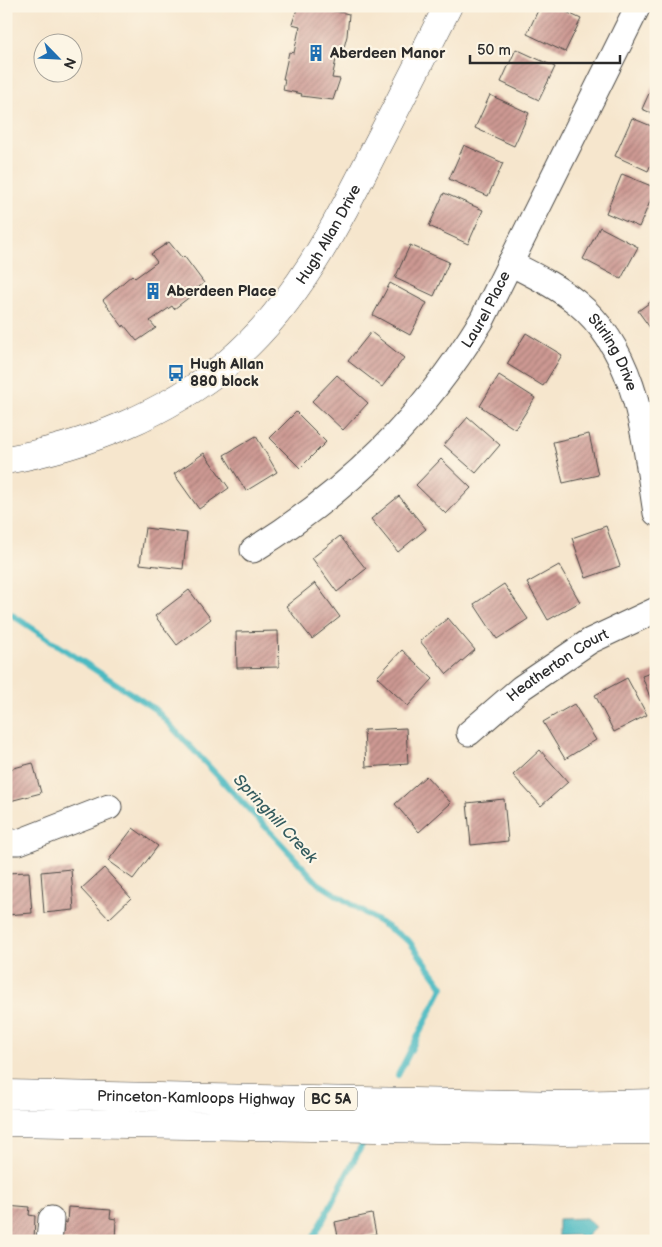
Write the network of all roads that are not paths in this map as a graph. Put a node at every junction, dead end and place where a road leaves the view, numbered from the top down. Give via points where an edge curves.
1 (448, 6) edge
2 (638, 6) edge
3 (510, 263) junction
4 (6, 460) edge
5 (656, 513) edge
6 (253, 550) dead end
7 (656, 610) edge
8 (469, 733) dead end
9 (109, 807) dead end
10 (6, 842) edge
11 (6, 1094) edge
12 (656, 1103) edge
13 (6, 1122) edge
14 (656, 1130) edge

1 - 4 main road, Hugh Allan Drive via 332,233 308,273 253,339 204,382 155,410 83,441
2 - 3 street, Laurel Place
3 - 5 street, Stirling Drive via 544,280 576,302 605,334 627,371 640,414
3 - 6 street, Laurel Place via 482,320 416,415 337,491
7 - 8 street, Heatherton Court via 590,641 521,688
9 - 10 street via 19,842
11 - 12 main road, Princeton-Kamloops Highway / BC 5A via 565,1106
13 - 14 main road, Princeton-Kamloops Highway / BC 5A via 562,1132

